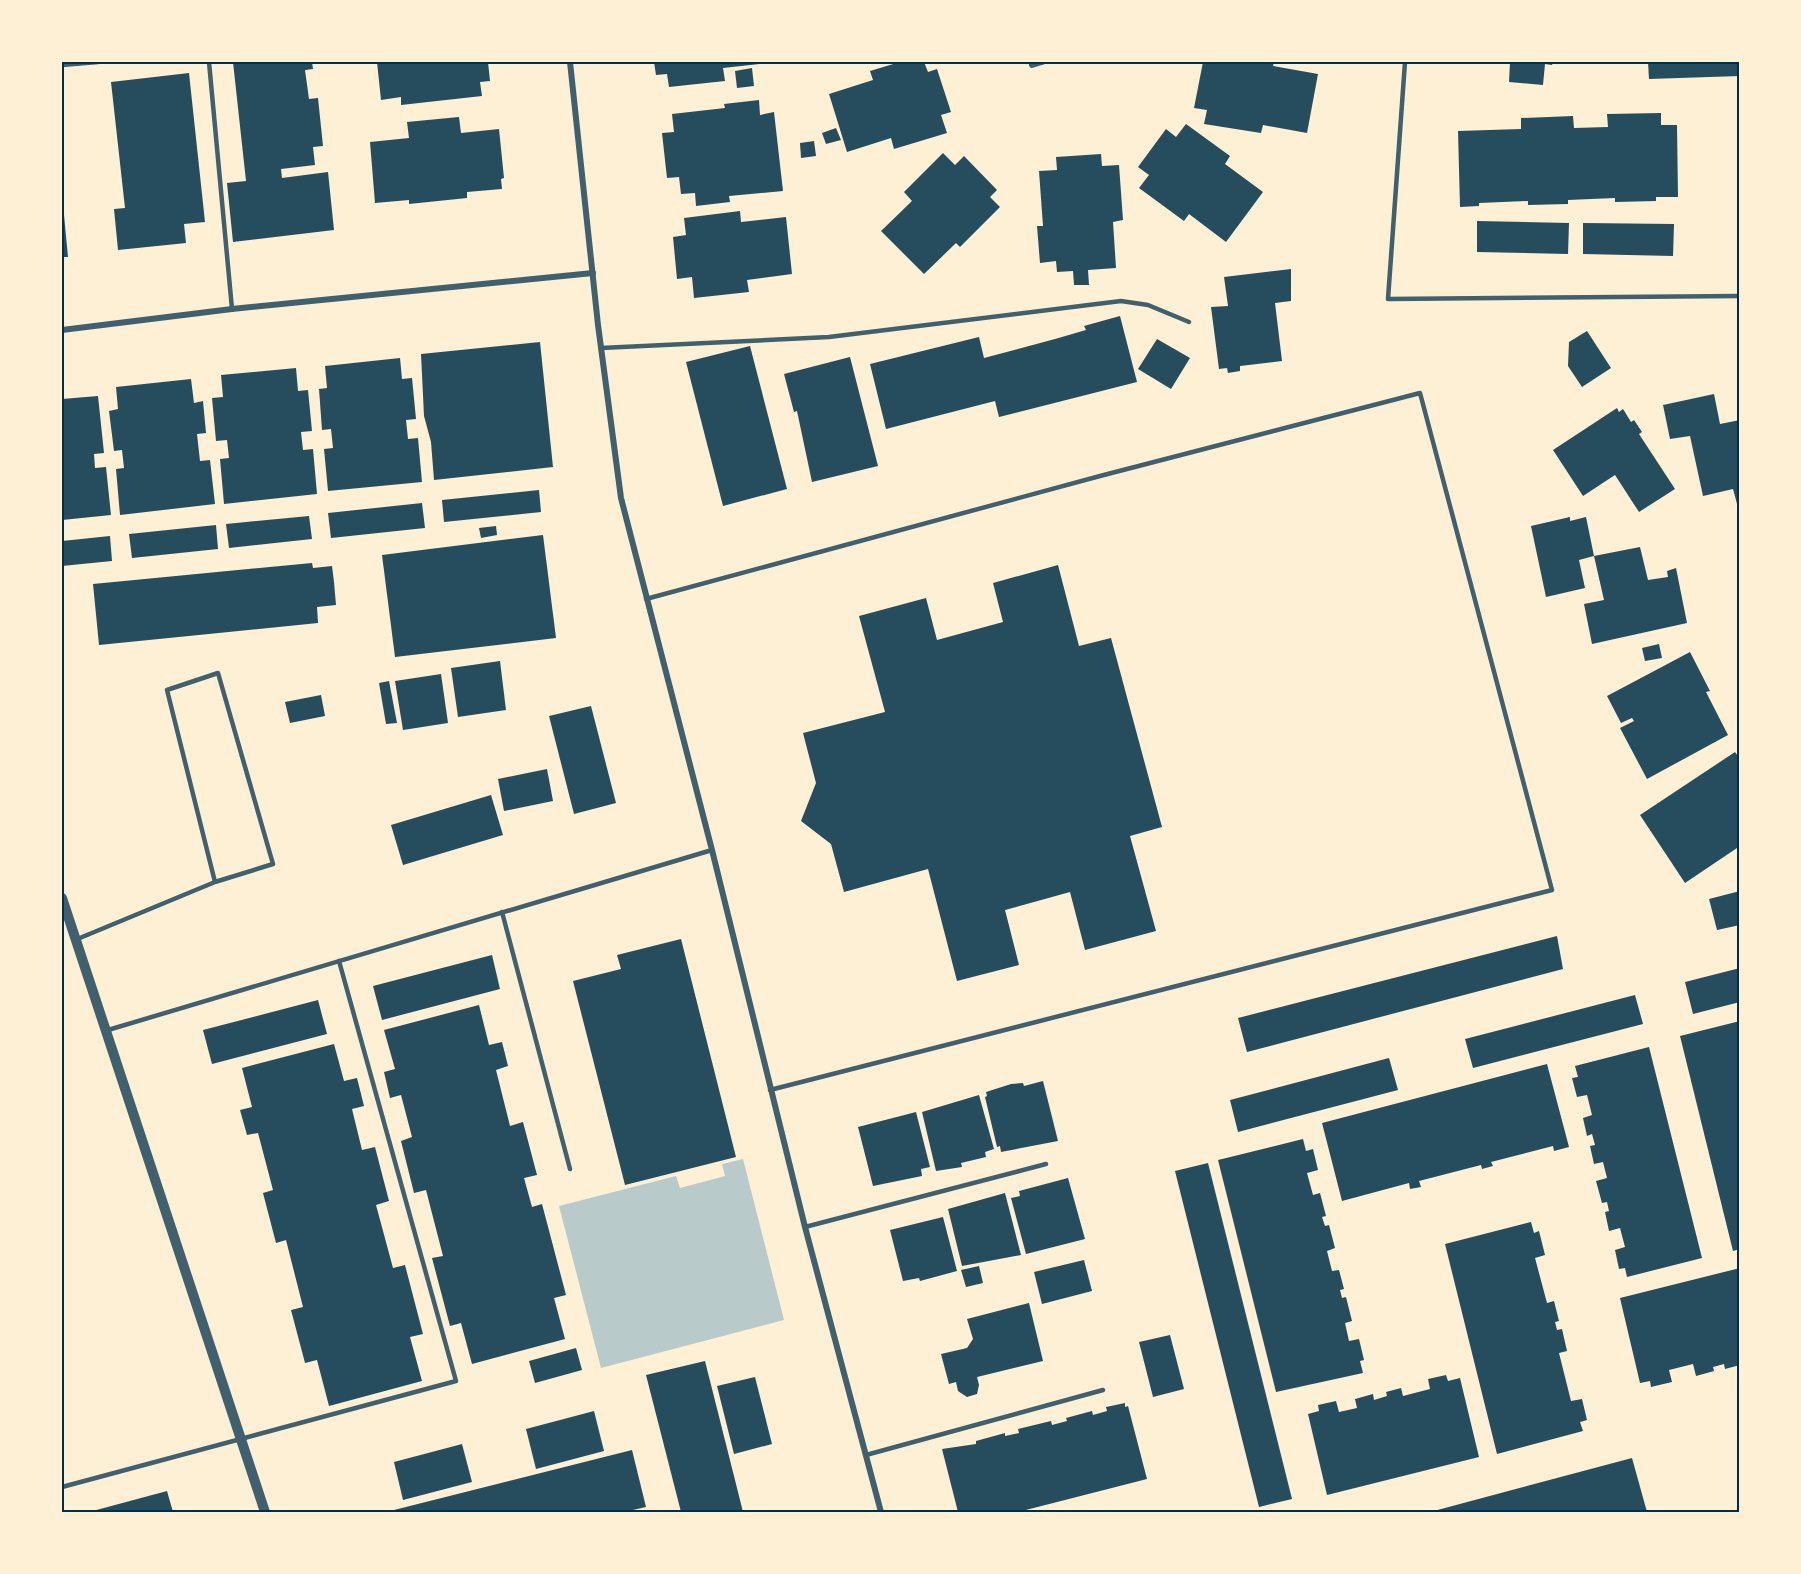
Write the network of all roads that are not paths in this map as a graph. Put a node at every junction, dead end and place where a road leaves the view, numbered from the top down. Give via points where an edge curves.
1 (98, 62) edge
2 (209, 62) edge
3 (570, 62) edge
4 (1042, 62) edge
5 (1405, 62) edge
6 (62, 65) edge
7 (1032, 65) dead end
8 (593, 273) junction
9 (1740, 296) edge
10 (232, 309) junction
11 (1189, 322) dead end
12 (62, 330) edge
13 (601, 348) junction
14 (646, 599) junction
15 (712, 850) junction
16 (215, 882) junction
17 (62, 898) edge
18 (502, 912) junction
19 (75, 940) junction
20 (339, 961) junction
21 (105, 1031) junction
22 (770, 1090) junction
23 (1046, 1164) dead end
24 (570, 1169) dead end
25 (805, 1227) junction
26 (1103, 1390) dead end
27 (240, 1440) junction
28 (866, 1455) junction
29 (62, 1487) edge
30 (265, 1512) edge
31 (881, 1512) edge

1 - 6 lane
2 - 10 lane
3 - 8 street
4 - 7 street
5 - 9 lane via 1388,299
8 - 10 street
8 - 13 street
10 - 12 street
11 - 13 lane via 1148,305 1121,301 829,338
13 - 14 street via 621,498
14 - 15 street
14 - 22 lane via 1420,393 1552,890
15 - 18 lane
15 - 22 street
16 - 16 lane via 273,864 218,673 167,690
16 - 19 lane
17 - 19 street
18 - 20 lane
18 - 24 lane
19 - 21 street
20 - 21 lane
20 - 27 lane via 456,1381
21 - 27 street
22 - 25 street
23 - 25 lane
25 - 28 street
26 - 28 lane
27 - 29 lane
27 - 30 street
28 - 31 street

